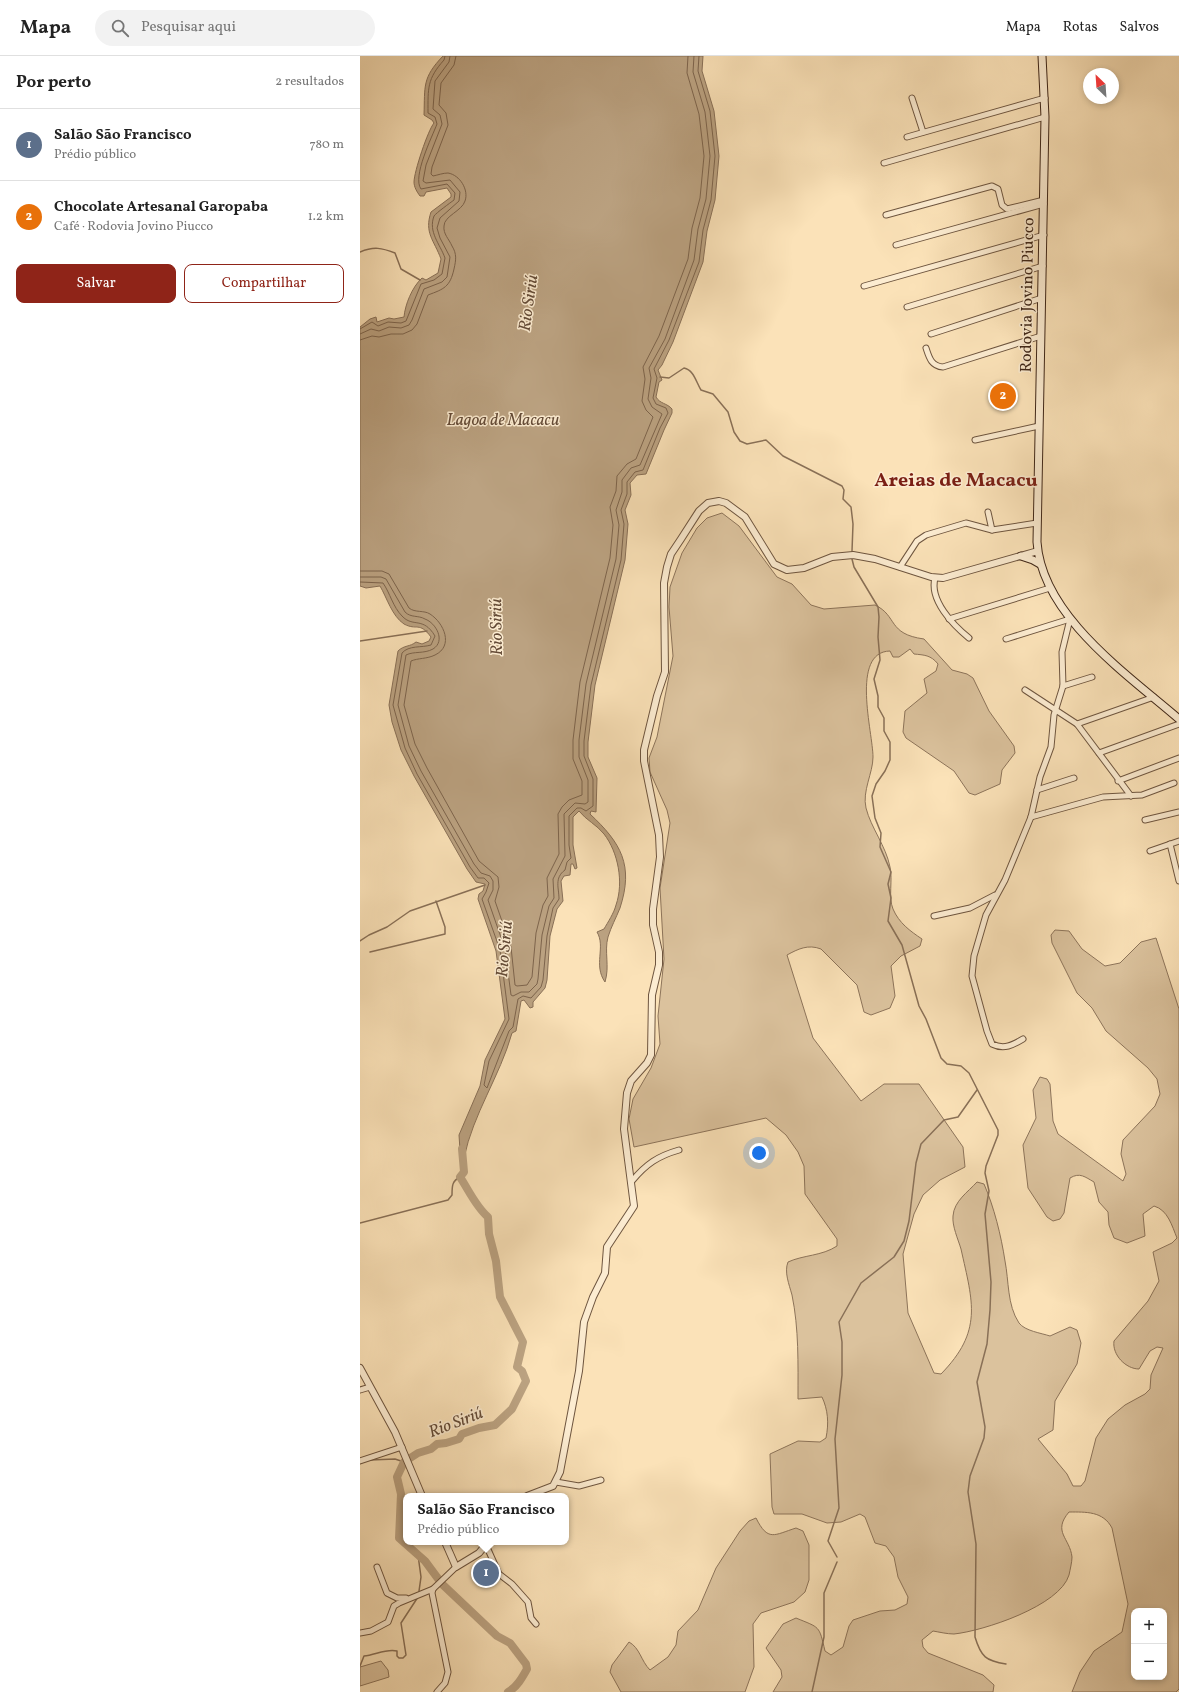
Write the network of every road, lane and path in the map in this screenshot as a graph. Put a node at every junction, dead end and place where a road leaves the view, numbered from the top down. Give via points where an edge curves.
1 (1042, 56) edge
2 (912, 98) dead end
3 (1045, 98) junction
4 (1045, 117) junction
5 (922, 132) junction
6 (907, 137) dead end
7 (884, 163) dead end
8 (1044, 202) junction
9 (886, 215) dead end
10 (1044, 235) junction
11 (896, 245) dead end
12 (1043, 266) junction
13 (864, 286) dead end
14 (1042, 298) junction
15 (907, 307) dead end
16 (931, 334) dead end
17 (1041, 336) junction
18 (926, 348) dead end
19 (1039, 426) junction
20 (975, 440) dead end
21 (988, 512) dead end
22 (1038, 523) junction
23 (992, 530) junction
24 (1038, 551) junction
25 (1021, 556) junction
26 (1040, 564) junction
27 (900, 567) junction
28 (935, 578) junction
29 (1050, 588) junction
30 (949, 619) junction
31 (1070, 619) junction
32 (969, 638) dead end
33 (1006, 639) dead end
34 (1092, 677) dead end
35 (1064, 686) junction
36 (1025, 690) dead end
37 (1154, 697) junction
38 (1056, 710) junction
39 (1179, 718) edge
40 (1077, 724) junction
41 (1179, 724) edge
42 (1099, 753) junction
43 (1179, 758) edge
44 (1074, 778) dead end
45 (1118, 781) junction
46 (1174, 783) dead end
47 (1037, 790) junction
48 (1131, 796) junction
49 (1179, 812) edge
50 (1031, 817) junction
51 (1146, 820) dead end
52 (1179, 841) edge
53 (1170, 844) junction
54 (1150, 851) dead end
55 (1179, 881) edge
56 (995, 895) junction
57 (934, 916) dead end
58 (1023, 1039) dead end
59 (679, 1150) dead end
60 (632, 1181) junction
61 (360, 1368) edge
62 (370, 1387) junction
63 (360, 1390) edge
64 (402, 1447) junction
65 (360, 1460) edge
66 (601, 1480) dead end
67 (556, 1482) junction
68 (421, 1493) edge
69 (535, 1493) edge
70 (445, 1545) edge
71 (485, 1545) edge
72 (488, 1545) edge
73 (377, 1567) dead end
74 (456, 1567) junction
75 (433, 1589) junction
76 (407, 1598) junction
77 (536, 1624) dead end
78 (360, 1633) edge
79 (437, 1692) edge

1 - 3 main road, Rodovia Jovino Piucco
2 - 5 street
3 - 4 main road, Rodovia Jovino Piucco
3 - 5 street
4 - 7 street
4 - 8 main road, Rodovia Jovino Piucco
5 - 6 street
8 - 9 street via 1007,209 1002,205 998,189 992,186
8 - 10 main road, Rodovia Jovino Piucco
8 - 11 street
10 - 12 main road, Rodovia Jovino Piucco
10 - 13 street
12 - 14 main road, Rodovia Jovino Piucco
12 - 15 street
14 - 16 street
14 - 17 main road, Rodovia Jovino Piucco
17 - 18 street via 943,367 932,362
17 - 19 main road, Rodovia Jovino Piucco
19 - 20 street
19 - 22 main road, Rodovia Jovino Piucco
21 - 23 street
22 - 23 street
22 - 24 main road, Rodovia Jovino Piucco
23 - 27 street via 966,523 926,535 917,541
24 - 25 street
24 - 26 main road, Rodovia Jovino Piucco
25 - 26 main road
25 - 28 street via 948,577
26 - 29 main road, Rodovia Jovino Piucco
27 - 28 street
27 - 60 street via 853,554 832,557 795,570 780,568 770,558 745,517 719,501 708,503 700,511 671,554 664,583 665,672 644,750 659,835 660,857 653,909 659,965 652,994 651,1055 631,1081 627,1093 624,1129
28 - 30 street via 935,596
29 - 30 street
29 - 31 main road, Rodovia Jovino Piucco
30 - 32 street
31 - 33 street
31 - 35 street via 1062,652
31 - 37 main road, Rodovia Jovino Piucco via 1101,651
34 - 35 street
35 - 38 street
36 - 38 street
37 - 39 main road, Rodovia Jovino Piucco
37 - 40 street
38 - 40 street
38 - 47 street via 1050,747
40 - 42 street
41 - 42 street
42 - 45 street
43 - 45 street
44 - 47 street
45 - 48 street
46 - 48 street via 1142,795
47 - 50 street
48 - 50 street via 1103,797
49 - 51 street
50 - 56 street via 1005,880
52 - 53 street
53 - 54 street
53 - 55 street
56 - 57 street via 970,908
56 - 58 street via 974,956 972,976 992,1044 1006,1047
59 - 60 street via 658,1157
60 - 67 street via 635,1202 633,1210 607,1248 605,1273 584,1322 579,1371 564,1459
61 - 62 street
62 - 63 street
62 - 64 street
64 - 65 street
64 - 68 street
66 - 67 street via 579,1486
67 - 69 street via 553,1486
70 - 74 street
71 - 74 street via 479,1553
72 - 77 street via 499,1574 517,1588 528,1602 531,1618
73 - 76 street via 387,1593 397,1598
74 - 75 street
75 - 76 street
75 - 79 street via 432,1600 448,1672 446,1683
76 - 78 street via 394,1606 388,1622 371,1631

